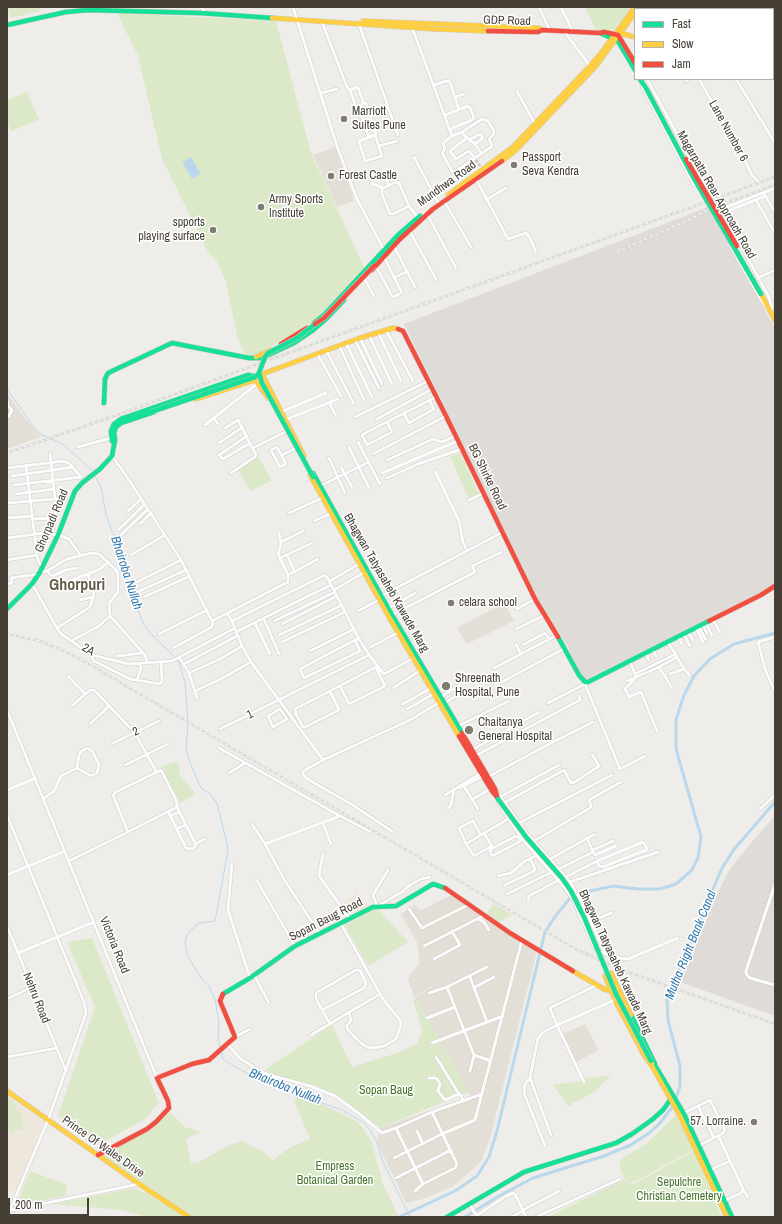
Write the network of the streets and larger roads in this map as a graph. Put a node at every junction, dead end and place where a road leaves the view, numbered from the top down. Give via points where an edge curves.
1 (293, 7) edge
2 (539, 7) edge
3 (561, 7) edge
4 (202, 9) edge
5 (634, 9) edge
6 (634, 14) edge
7 (298, 19) junction
8 (322, 22) junction
9 (7, 23) edge
10 (359, 24) junction
11 (412, 25) junction
12 (550, 31) junction
13 (564, 31) junction
14 (573, 32) junction
15 (616, 36) junction
16 (634, 36) edge
17 (634, 62) edge
18 (590, 66) junction
19 (634, 68) edge
20 (640, 80) edge
21 (641, 80) edge
22 (645, 80) edge
23 (646, 80) edge
24 (700, 80) edge
25 (737, 80) edge
26 (434, 85) junction
27 (574, 86) junction
28 (337, 89) dead end
29 (648, 89) junction
30 (350, 90) junction
31 (517, 91) dead end
32 (321, 94) junction
33 (464, 94) dead end
34 (455, 97) junction
35 (364, 104) junction
36 (358, 106) junction
37 (459, 110) junction
38 (445, 115) junction
39 (535, 124) junction
40 (450, 128) junction
41 (462, 132) junction
42 (398, 135) dead end
43 (375, 136) junction
44 (452, 136) junction
45 (369, 138) junction
46 (468, 139) junction
47 (397, 141) dead end
48 (775, 143) edge
49 (475, 144) junction
50 (379, 146) junction
51 (514, 149) junction
52 (482, 153) junction
53 (414, 157) dead end
54 (455, 159) junction
55 (475, 159) junction
56 (448, 164) junction
57 (384, 173) dead end
58 (475, 178) junction
59 (758, 181) dead end
60 (371, 183) dead end
61 (389, 185) junction
62 (383, 188) junction
63 (506, 188) dead end
64 (775, 188) edge
65 (763, 192) junction
66 (765, 196) junction
67 (486, 200) junction
68 (756, 200) junction
69 (441, 201) junction
70 (409, 206) junction
71 (721, 209) junction
72 (775, 212) edge
73 (427, 214) junction
74 (724, 214) junction
75 (418, 218) junction
76 (409, 230) junction
77 (775, 233) edge
78 (394, 245) junction
79 (471, 248) dead end
80 (536, 252) dead end
81 (383, 254) junction
82 (374, 266) junction
83 (456, 268) dead end
84 (775, 270) edge
85 (407, 271) junction
86 (364, 278) junction
87 (394, 278) junction
88 (758, 278) junction
89 (436, 279) dead end
90 (415, 287) dead end
91 (374, 296) dead end
92 (770, 308) junction
93 (775, 314) edge
94 (775, 320) edge
95 (386, 330) junction
96 (378, 332) junction
97 (369, 335) junction
98 (360, 338) junction
99 (355, 340) junction
100 (346, 343) junction
101 (339, 345) junction
102 (326, 350) junction
103 (317, 353) junction
104 (254, 358) junction
105 (259, 378) junction
106 (401, 381) dead end
107 (413, 381) dead end
108 (428, 381) junction
109 (382, 384) dead end
110 (392, 384) dead end
111 (379, 388) dead end
112 (432, 389) junction
113 (326, 393) dead end
114 (341, 396) dead end
115 (372, 397) dead end
116 (436, 397) junction
117 (7, 399) edge
118 (338, 399) dead end
119 (364, 400) dead end
120 (429, 400) junction
121 (329, 402) junction
122 (104, 403) dead end
123 (354, 404) dead end
124 (148, 412) junction
125 (281, 412) junction
126 (404, 413) junction
127 (336, 416) dead end
128 (446, 416) junction
129 (7, 417) edge
130 (355, 417) dead end
131 (214, 418) junction
132 (377, 419) dead end
133 (285, 420) junction
134 (387, 422) junction
135 (218, 424) dead end
136 (115, 426) junction
137 (205, 426) dead end
138 (225, 428) dead end
139 (243, 428) junction
140 (286, 431) junction
141 (247, 436) junction
142 (455, 436) junction
143 (111, 438) junction
144 (458, 441) junction
145 (358, 442) dead end
146 (114, 443) junction
147 (219, 443) dead end
148 (250, 443) junction
149 (78, 446) dead end
150 (349, 447) dead end
151 (253, 448) junction
152 (296, 448) junction
153 (462, 449) junction
154 (50, 454) dead end
155 (373, 454) dead end
156 (112, 456) junction
157 (282, 456) junction
158 (329, 458) dead end
159 (388, 460) dead end
160 (51, 462) junction
161 (369, 462) junction
162 (26, 465) junction
163 (73, 467) junction
164 (341, 467) dead end
165 (358, 467) junction
166 (7, 468) edge
167 (52, 470) junction
168 (435, 471) dead end
169 (231, 473) dead end
170 (382, 473) dead end
171 (27, 474) junction
172 (345, 474) junction
173 (12, 476) dead end
174 (338, 478) junction
175 (387, 478) dead end
176 (53, 481) junction
177 (28, 484) junction
178 (380, 484) dead end
179 (14, 485) dead end
180 (318, 486) junction
181 (352, 487) dead end
182 (369, 488) dead end
183 (54, 489) junction
184 (29, 492) junction
185 (345, 493) dead end
186 (484, 493) junction
187 (16, 494) dead end
188 (66, 498) dead end
189 (322, 498) junction
190 (55, 499) junction
191 (141, 499) junction
192 (469, 500) dead end
193 (31, 501) junction
194 (7, 503) edge
195 (145, 504) junction
196 (148, 509) junction
197 (128, 511) dead end
198 (150, 513) junction
199 (289, 513) dead end
200 (330, 514) junction
201 (7, 518) edge
202 (32, 518) junction
203 (54, 518) junction
204 (314, 521) dead end
205 (140, 524) dead end
206 (118, 530) dead end
207 (303, 531) dead end
208 (503, 532) junction
209 (52, 534) junction
210 (279, 534) dead end
211 (34, 535) junction
212 (58, 535) junction
213 (121, 535) dead end
214 (165, 535) junction
215 (7, 538) edge
216 (347, 540) junction
217 (281, 542) junction
218 (312, 543) dead end
219 (467, 551) junction
220 (502, 552) dead end
221 (37, 555) junction
222 (131, 555) dead end
223 (287, 555) junction
224 (81, 556) junction
225 (280, 558) junction
226 (318, 559) dead end
227 (7, 560) edge
228 (181, 560) junction
229 (109, 562) junction
230 (360, 564) junction
231 (77, 568) dead end
232 (45, 569) junction
233 (186, 570) junction
234 (366, 571) junction
235 (295, 572) junction
236 (40, 573) junction
237 (88, 574) junction
238 (288, 575) junction
239 (190, 576) junction
240 (70, 581) dead end
241 (330, 582) junction
242 (7, 584) edge
243 (32, 584) junction
244 (133, 584) dead end
245 (332, 585) junction
246 (775, 586) edge
247 (334, 591) junction
248 (135, 593) dead end
249 (415, 593) dead end
250 (337, 596) junction
251 (93, 597) junction
252 (144, 597) dead end
253 (380, 598) junction
254 (535, 599) junction
255 (79, 600) dead end
256 (342, 605) junction
257 (389, 608) junction
258 (517, 608) dead end
259 (7, 609) edge
260 (207, 610) junction
261 (358, 611) dead end
262 (345, 612) junction
263 (227, 613) junction
264 (392, 615) junction
265 (545, 615) junction
266 (110, 616) junction
267 (264, 619) junction
268 (713, 620) junction
269 (212, 621) junction
270 (232, 621) junction
271 (274, 622) dead end
272 (255, 623) junction
273 (282, 624) dead end
274 (701, 626) junction
275 (57, 628) junction
276 (235, 628) junction
277 (516, 629) dead end
278 (354, 630) junction
279 (400, 631) junction
280 (720, 632) dead end
281 (686, 633) junction
282 (159, 634) dead end
283 (237, 634) junction
284 (707, 634) dead end
285 (279, 635) dead end
286 (558, 635) junction
287 (712, 636) dead end
288 (678, 637) junction
289 (775, 637) edge
290 (549, 639) junction
291 (73, 640) junction
292 (357, 640) junction
293 (693, 640) dead end
294 (704, 641) dead end
295 (282, 642) dead end
296 (668, 642) junction
297 (516, 644) dead end
298 (523, 644) dead end
299 (682, 644) dead end
300 (242, 646) junction
301 (690, 646) dead end
302 (371, 647) dead end
303 (173, 648) dead end
304 (565, 648) junction
305 (653, 650) junction
306 (310, 651) dead end
307 (142, 653) junction
308 (646, 653) junction
309 (92, 654) junction
310 (270, 654) dead end
311 (279, 654) dead end
312 (521, 654) junction
313 (369, 655) junction
314 (117, 656) dead end
315 (656, 656) dead end
316 (676, 656) junction
317 (179, 657) junction
318 (415, 657) junction
319 (650, 660) dead end
320 (630, 661) junction
321 (147, 662) junction
322 (161, 662) junction
323 (251, 662) junction
324 (140, 663) junction
325 (184, 664) junction
326 (377, 666) junction
327 (658, 666) junction
328 (494, 668) dead end
329 (684, 669) junction
330 (421, 670) junction
331 (189, 673) junction
332 (384, 674) junction
333 (670, 674) dead end
334 (68, 676) dead end
335 (380, 676) junction
336 (635, 676) junction
337 (690, 676) dead end
338 (137, 680) junction
339 (627, 681) dead end
340 (500, 682) dead end
341 (585, 683) junction
342 (460, 685) dead end
343 (340, 686) junction
344 (393, 688) dead end
345 (431, 688) junction
346 (672, 688) dead end
347 (330, 690) junction
348 (466, 690) dead end
349 (195, 691) junction
350 (775, 692) edge
351 (435, 693) junction
352 (85, 694) junction
353 (579, 696) dead end
354 (197, 698) dead end
355 (280, 700) junction
356 (442, 701) junction
357 (509, 701) dead end
358 (548, 703) dead end
359 (403, 704) dead end
360 (72, 706) dead end
361 (110, 706) junction
362 (407, 709) dead end
363 (7, 710) edge
364 (539, 712) dead end
365 (288, 713) junction
366 (285, 716) junction
367 (159, 721) dead end
368 (594, 722) dead end
369 (90, 724) dead end
370 (458, 726) junction
371 (220, 729) dead end
372 (657, 731) dead end
373 (135, 732) junction
374 (464, 740) junction
375 (113, 743) dead end
376 (168, 744) dead end
377 (219, 748) dead end
378 (472, 750) junction
379 (147, 754) junction
380 (592, 754) dead end
381 (645, 756) dead end
382 (474, 757) junction
383 (323, 760) junction
384 (245, 763) junction
385 (125, 765) dead end
386 (559, 765) dead end
387 (77, 768) junction
388 (156, 771) junction
389 (229, 773) dead end
390 (484, 774) junction
391 (612, 775) dead end
392 (36, 778) junction
393 (621, 782) dead end
394 (464, 786) junction
395 (460, 788) dead end
396 (454, 789) junction
397 (7, 790) edge
398 (492, 790) junction
399 (445, 795) dead end
400 (775, 795) edge
401 (44, 798) junction
402 (499, 798) junction
403 (473, 799) junction
404 (504, 803) junction
405 (177, 807) junction
406 (448, 809) dead end
407 (478, 809) dead end
408 (760, 809) dead end
409 (168, 811) junction
410 (179, 812) junction
411 (7, 815) edge
412 (170, 816) junction
413 (340, 816) junction
414 (508, 819) junction
415 (323, 823) junction
416 (519, 823) junction
417 (252, 824) dead end
418 (185, 825) junction
419 (176, 829) junction
420 (128, 832) junction
421 (371, 832) dead end
422 (393, 832) dead end
423 (483, 834) junction
424 (595, 834) dead end
425 (520, 837) junction
426 (587, 838) junction
427 (205, 839) dead end
428 (534, 841) junction
429 (613, 841) dead end
430 (195, 844) junction
431 (265, 844) junction
432 (331, 844) dead end
433 (466, 844) junction
434 (616, 846) dead end
435 (65, 851) junction
436 (593, 851) junction
437 (658, 852) dead end
438 (323, 854) dead end
439 (537, 855) junction
440 (530, 859) junction
441 (550, 859) junction
442 (69, 861) junction
443 (597, 861) junction
444 (232, 864) dead end
445 (28, 866) junction
446 (559, 869) junction
447 (388, 870) dead end
448 (552, 872) junction
449 (7, 875) edge
450 (498, 876) dead end
451 (430, 877) dead end
452 (566, 877) junction
453 (256, 879) dead end
454 (559, 880) junction
455 (570, 882) junction
456 (775, 884) edge
457 (505, 885) dead end
458 (507, 894) dead end
459 (529, 901) dead end
460 (468, 905) junction
461 (377, 906) junction
462 (409, 910) dead end
463 (611, 913) dead end
464 (485, 915) junction
465 (350, 919) junction
466 (478, 919) junction
467 (94, 922) junction
468 (591, 922) junction
469 (341, 924) junction
470 (7, 926) edge
471 (489, 930) dead end
472 (452, 931) junction
473 (320, 934) junction
474 (57, 938) junction
475 (678, 938) dead end
476 (522, 940) junction
477 (295, 946) junction
478 (424, 946) dead end
479 (18, 953) junction
480 (606, 954) junction
481 (434, 960) dead end
482 (487, 968) dead end
483 (368, 973) junction
484 (254, 975) junction
485 (363, 976) junction
486 (470, 977) junction
487 (494, 977) dead end
488 (250, 978) junction
489 (598, 984) junction
490 (775, 985) edge
491 (475, 987) junction
492 (32, 988) junction
493 (447, 988) junction
494 (618, 990) junction
495 (611, 991) junction
496 (429, 993) dead end
497 (380, 994) junction
498 (7, 999) edge
499 (615, 1000) junction
500 (269, 1003) dead end
501 (455, 1007) junction
502 (322, 1010) junction
503 (349, 1012) junction
504 (502, 1016) junction
505 (427, 1018) dead end
506 (487, 1022) junction
507 (330, 1024) junction
508 (557, 1025) junction
509 (250, 1029) dead end
510 (464, 1031) junction
511 (311, 1035) dead end
512 (235, 1037) junction
513 (432, 1043) dead end
514 (225, 1045) junction
515 (57, 1048) junction
516 (474, 1055) junction
517 (7, 1057) edge
518 (436, 1057) dead end
519 (469, 1058) dead end
520 (491, 1061) junction
521 (472, 1063) junction
522 (653, 1064) junction
523 (66, 1071) junction
524 (470, 1071) dead end
525 (157, 1078) junction
526 (429, 1078) dead end
527 (530, 1078) junction
528 (584, 1082) dead end
529 (7, 1091) edge
530 (459, 1094) junction
531 (482, 1094) junction
532 (672, 1099) junction
533 (463, 1101) junction
534 (698, 1106) junction
535 (678, 1107) junction
536 (432, 1112) junction
537 (684, 1113) junction
538 (48, 1120) junction
539 (396, 1128) junction
540 (417, 1131) dead end
541 (442, 1134) junction
542 (551, 1135) dead end
543 (719, 1137) dead end
544 (714, 1138) junction
545 (423, 1144) junction
546 (545, 1146) dead end
547 (697, 1146) junction
548 (451, 1150) junction
549 (407, 1152) junction
550 (98, 1155) junction
551 (394, 1158) dead end
552 (730, 1161) junction
553 (415, 1168) junction
554 (710, 1170) junction
555 (396, 1178) dead end
556 (620, 1179) dead end
557 (139, 1184) junction
558 (423, 1184) junction
559 (744, 1189) junction
560 (415, 1191) dead end
561 (560, 1191) dead end
562 (748, 1197) dead end
563 (722, 1200) junction
564 (470, 1204) junction
565 (523, 1210) junction
566 (9, 1211) edge
567 (476, 1216) edge
568 (188, 1217) edge
569 (447, 1217) edge
570 (511, 1217) edge
571 (526, 1217) edge
572 (536, 1217) edge
573 (727, 1217) edge
574 (732, 1217) edge

1 - 7 street
2 - 12 street
3 - 14 street
4 - 7 street, GDP Road
4 - 9 street, GDP Road via 91,8 65,10
5 - 15 street, Mundhwa Road
6 - 15 street, Mundhwa Road
7 - 8 street
7 - 9 street via 88,10
7 - 11 street, GDP Road
7 - 32 street
8 - 10 street
8 - 30 street
10 - 11 street
10 - 42 street
11 - 12 street, GDP Road via 539,28
11 - 26 street
12 - 13 street, GDP Road
13 - 14 street, GDP Road
13 - 18 street
14 - 15 street, GDP Road
15 - 16 street
15 - 17 street
15 - 18 street, Mundhwa Road
15 - 19 street
15 - 27 street, Mundhwa Road via 595,67
18 - 27 street, Mundhwa Road
20 - 23 street via 696,186 702,180
21 - 29 street, Magarpatta Rear Approach Road
22 - 29 street, Magarpatta Rear Approach Road
24 - 59 street, Lane Number 6 via 752,175
25 - 48 street
26 - 34 street via 448,81
26 - 38 street
27 - 39 street, Mundhwa Road
27 - 51 street, Mundhwa Road
28 - 32 street
29 - 92 street, Magarpatta Rear Approach Road, bridge via 694,179
30 - 35 street via 358,87
30 - 36 street via 356,107
31 - 39 street
32 - 81 street via 356,197
33 - 34 street
34 - 37 street
35 - 36 street
35 - 43 street via 366,103
36 - 45 street
37 - 38 street
37 - 40 street via 469,107 473,119
38 - 40 street
39 - 51 street, Mundhwa Road
40 - 44 street
41 - 44 street
41 - 46 street
41 - 52 street via 480,120 488,121 494,131 489,139 492,145
43 - 45 street
43 - 50 street
44 - 56 street via 444,143 445,149 442,153
45 - 50 street via 359,141 365,162 382,156
46 - 49 street
46 - 49 street via 480,134 483,138
46 - 54 street via 450,150
47 - 50 street
49 - 52 street
51 - 58 street, Mundhwa Road
51 - 58 street, Mundhwa Road via 481,168
52 - 55 street
53 - 69 street
54 - 55 street via 469,151
54 - 56 street
55 - 56 street via 453,173
57 - 61 street
58 - 67 street
58 - 69 street, Mundhwa Road
60 - 62 street
61 - 62 street
61 - 70 street via 399,182
62 - 70 street via 382,194 390,214
63 - 67 street
64 - 65 street
65 - 66 street
65 - 71 street
66 - 68 street
66 - 72 street
67 - 80 street via 508,239 526,233
68 - 74 street
68 - 77 street
69 - 73 street, Mundhwa Road
69 - 75 street, Mundhwa Road
69 - 79 street
70 - 75 street
71 - 74 street
71 - 92 street via 712,215 763,303
73 - 76 street, Mundhwa Road
73 - 83 street
74 - 88 street
75 - 81 street, Mundhwa Road via 398,235
76 - 78 street, Mundhwa Road
76 - 89 street
78 - 81 street, Mundhwa Road
78 - 85 street
81 - 82 street
81 - 87 street
81 - 104 street, Mundhwa Road via 308,328
82 - 86 street
82 - 87 street via 394,297 401,294
82 - 105 street, bridge via 324,318 297,338 268,353
82 - 124 street, bridge via 315,323 301,334 264,354 256,374
84 - 88 street
85 - 87 street
85 - 90 street
86 - 91 street
86 - 104 street via 312,331 282,349 262,358
88 - 92 street via 769,298
92 - 93 street, Magarpatta Rear Approach Road
92 - 94 street, Magarpatta Rear Approach Road
95 - 96 street, BG Shirke Road
95 - 107 street
95 - 108 street, BG Shirke Road via 398,327 403,331
96 - 97 street, BG Shirke Road
96 - 106 street
97 - 98 street, BG Shirke Road
97 - 110 street
98 - 99 street, BG Shirke Road
98 - 109 street
99 - 100 street, BG Shirke Road
99 - 111 street
100 - 101 street, BG Shirke Road
100 - 115 street
101 - 102 street, BG Shirke Road
101 - 119 street
102 - 103 street, BG Shirke Road
102 - 123 street
103 - 105 street, BG Shirke Road
103 - 114 street
104 - 122 street via 172,343 108,373 105,379
105 - 124 street, BG Shirke Road
105 - 124 street, bridge
105 - 125 street, Bhagwan Tatyasaheb Kawade Marg
105 - 131 street
105 - 140 street, Bhagwan Tatyasaheb Kawade Marg
105 - 180 street, bridge
108 - 112 street, BG Shirke Road
108 - 130 street
112 - 116 street, BG Shirke Road
112 - 132 street
113 - 125 street
116 - 120 street
116 - 128 street, BG Shirke Road
117 - 129 street via 12,410
118 - 121 street
120 - 126 street
120 - 126 street via 434,409 409,423
121 - 127 street
121 - 133 street
124 - 136 street
125 - 133 street, Bhagwan Tatyasaheb Kawade Marg
126 - 134 street
128 - 142 street, BG Shirke Road
128 - 155 street
131 - 135 street
131 - 137 street
133 - 180 street, Bhagwan Tatyasaheb Kawade Marg
134 - 134 street via 362,435 367,445 392,432
136 - 143 street via 111,431
136 - 146 street
138 - 139 street via 238,420
139 - 141 street
139 - 147 street
140 - 151 street
140 - 152 street, Bhagwan Tatyasaheb Kawade Marg
141 - 148 street
141 - 148 street via 220,455 223,460
142 - 144 street, BG Shirke Road
142 - 159 street via 442,442 433,439
143 - 146 street
143 - 149 street
144 - 153 street, BG Shirke Road
144 - 170 street
145 - 161 street
146 - 156 street
148 - 151 street
150 - 165 street
151 - 169 street via 255,457
152 - 157 street
152 - 180 street, Bhagwan Tatyasaheb Kawade Marg
153 - 175 street
153 - 186 street, BG Shirke Road
154 - 160 street
156 - 191 street
156 - 212 street, Ghorpadi Road via 75,491
157 - 157 street via 286,464 280,467 271,450 277,447
158 - 174 street
160 - 162 street
160 - 163 street via 64,461
160 - 167 street
161 - 165 street
161 - 178 street
162 - 166 street
162 - 171 street
163 - 167 street
163 - 176 street via 81,477
164 - 172 street
165 - 172 street
165 - 182 street
167 - 171 street
167 - 176 street
168 - 219 street via 459,521
171 - 173 street
171 - 177 street
172 - 174 street
172 - 181 street
174 - 180 street
174 - 185 street
176 - 177 street
176 - 183 street
177 - 179 street
177 - 184 street
180 - 189 street, Bhagwan Tatyasaheb Kawade Marg
180 - 216 street, Bhagwan Tatyasaheb Kawade Marg
183 - 184 street
183 - 190 street
184 - 187 street
184 - 193 street
186 - 192 street
186 - 208 street, BG Shirke Road
188 - 190 street
189 - 199 street
189 - 200 street, Bhagwan Tatyasaheb Kawade Marg
190 - 193 street
190 - 203 street
191 - 195 street
191 - 197 street
193 - 194 street
193 - 202 street
195 - 196 street
195 - 206 street
196 - 198 street
196 - 213 street
198 - 205 street
198 - 214 street
200 - 204 street
200 - 216 street, Bhagwan Tatyasaheb Kawade Marg
201 - 202 street
202 - 203 street
202 - 211 street
203 - 209 street
207 - 217 street
208 - 219 street
208 - 254 street, BG Shirke Road
209 - 211 street
209 - 212 street
210 - 217 street
211 - 215 street
211 - 221 street
212 - 224 street via 68,539
212 - 232 street, Ghorpadi Road
214 - 222 street
214 - 228 street
216 - 230 street, Bhagwan Tatyasaheb Kawade Marg
216 - 234 street, Bhagwan Tatyasaheb Kawade Marg
217 - 225 street via 278,554
218 - 223 street
219 - 253 street
220 - 264 street via 472,566 475,572
221 - 227 street
221 - 232 street via 39,563
223 - 225 street
223 - 235 street
224 - 229 street via 96,553
224 - 232 street
225 - 238 street
226 - 235 street
228 - 233 street
228 - 244 street
229 - 237 street
229 - 266 street via 116,569 119,578 118,593 109,603
230 - 234 street, Bhagwan Tatyasaheb Kawade Marg
230 - 241 street
231 - 232 street via 52,576
232 - 236 street, Ghorpadi Road
233 - 239 street
233 - 248 street
234 - 247 street
234 - 253 street, Bhagwan Tatyasaheb Kawade Marg
235 - 238 street
236 - 242 street via 11,578 12,583
236 - 243 street, Ghorpadi Road
237 - 240 street
237 - 251 street
238 - 263 street via 289,580 286,583
239 - 252 street
239 - 260 street
241 - 245 street
241 - 270 street via 326,575 323,576
243 - 259 street, Ghorpadi Road
243 - 275 street, 2A
245 - 247 street
245 - 267 street
246 - 268 street
247 - 250 street
247 - 271 street
249 - 257 street
250 - 256 street
250 - 273 street
251 - 255 street
251 - 275 street via 92,604 86,610
253 - 257 street, Bhagwan Tatyasaheb Kawade Marg
253 - 261 street
253 - 279 street, Bhagwan Tatyasaheb Kawade Marg
254 - 258 street
254 - 265 street, BG Shirke Road
256 - 262 street
256 - 285 street
257 - 264 street, Bhagwan Tatyasaheb Kawade Marg
260 - 269 street
260 - 282 street
262 - 278 street
262 - 295 street
263 - 269 street
263 - 270 street
264 - 279 street, Bhagwan Tatyasaheb Kawade Marg
265 - 277 street
265 - 286 street, BG Shirke Road
266 - 291 street via 99,626
266 - 307 street
267 - 272 street
267 - 311 street
268 - 274 street
268 - 280 street
269 - 303 street via 212,627
270 - 276 street
272 - 283 street
272 - 310 street
274 - 281 street
274 - 284 street
274 - 287 street
274 - 294 street
275 - 291 street, 2A
276 - 283 street
276 - 317 street, 2A
278 - 292 street
278 - 306 street
279 - 302 street
279 - 318 street, Bhagwan Tatyasaheb Kawade Marg
281 - 288 street
281 - 293 street
281 - 301 street
283 - 300 street
283 - 325 street
286 - 290 street
286 - 304 street, BG Shirke Road
288 - 296 street
288 - 299 street
289 - 350 street via 758,642 765,669
290 - 298 street via 545,633
290 - 312 street
291 - 309 street, 2A
292 - 292 street via 360,651 304,678 300,669
292 - 313 street
296 - 305 street
296 - 316 street
297 - 312 street
300 - 323 street
300 - 331 street
304 - 340 street
304 - 341 street, BG Shirke Road
305 - 308 street
305 - 315 street
307 - 314 street
307 - 321 street
308 - 319 street
308 - 320 street
309 - 324 street, 2A via 129,664
309 - 338 street via 94,661
312 - 328 street
313 - 326 street
313 - 355 street, 1
316 - 327 street
316 - 329 street
317 - 322 street, 2A
317 - 325 street
318 - 330 street, Bhagwan Tatyasaheb Kawade Marg
318 - 332 street
318 - 356 street, Bhagwan Tatyasaheb Kawade Marg
320 - 336 street
320 - 341 street
321 - 322 street, 2A
321 - 324 street, 2A
322 - 338 street via 161,683
323 - 349 street
323 - 355 street
324 - 338 street
325 - 331 street
326 - 332 street
326 - 365 street
327 - 336 street
327 - 346 street
329 - 333 street
329 - 337 street
330 - 344 street
330 - 345 street, Bhagwan Tatyasaheb Kawade Marg
331 - 349 street
332 - 335 street
334 - 352 street
335 - 343 street via 376,667
335 - 343 street via 385,686 349,704
336 - 339 street
336 - 372 street via 625,689 629,697 641,692
341 - 358 street
341 - 381 street via 620,769
342 - 356 street
343 - 347 street
345 - 351 street, Bhagwan Tatyasaheb Kawade Marg
345 - 359 street
347 - 347 street via 339,710 303,727 295,709
348 - 356 street
349 - 354 street
351 - 356 street, Bhagwan Tatyasaheb Kawade Marg
351 - 362 street
352 - 360 street
352 - 361 street via 94,690
353 - 382 street via 580,700
355 - 365 street
355 - 371 street, 1
356 - 370 street, Bhagwan Tatyasaheb Kawade Marg
356 - 374 street, Bhagwan Tatyasaheb Kawade Marg
356 - 383 street via 401,724
357 - 370 street
361 - 369 street
361 - 373 street
363 - 392 street, Victoria Road
364 - 378 street
365 - 366 street
365 - 383 street
366 - 366 street via 287,719 273,727 268,716 280,709
367 - 373 street, 2
368 - 390 street
370 - 374 street, Bhagwan Tatyasaheb Kawade Marg
373 - 375 street, 2
373 - 379 street
374 - 378 street, Bhagwan Tatyasaheb Kawade Marg
374 - 382 street, Bhagwan Tatyasaheb Kawade Marg
376 - 379 street
377 - 384 street
378 - 382 street, Bhagwan Tatyasaheb Kawade Marg
379 - 385 street
379 - 388 street
380 - 404 street via 599,766 575,782 571,783 564,770
382 - 390 street, Bhagwan Tatyasaheb Kawade Marg
383 - 422 street via 305,770 305,777
384 - 389 street
384 - 413 street
386 - 402 street
387 - 387 street via 91,776 99,771 99,764 91,749 87,748 79,755
387 - 401 street via 61,776 54,791
388 - 405 street via 162,771
388 - 420 street via 113,795
390 - 394 street
390 - 396 street
390 - 398 street, Bhagwan Tatyasaheb Kawade Marg
391 - 416 street
392 - 397 street
392 - 401 street, Victoria Road
393 - 428 street via 589,800 590,808
394 - 395 street
394 - 403 street
396 - 399 street
396 - 406 street
398 - 402 street, Bhagwan Tatyasaheb Kawade Marg
398 - 403 street
398 - 414 street
400 - 408 street
401 - 435 street, Victoria Road
402 - 404 street
402 - 522 street, Bhagwan Tatyasaheb Kawade Marg, bridge via 526,837 571,891 616,994
403 - 407 street
404 - 416 street
405 - 409 street
405 - 410 street
409 - 412 street
409 - 420 street
410 - 412 street
410 - 418 street
411 - 445 street
412 - 419 street
413 - 415 street
413 - 421 street
414 - 423 street
414 - 425 street
415 - 431 street
415 - 432 street
416 - 428 street
417 - 431 street
418 - 419 street
418 - 430 street
419 - 430 street via 187,849 194,848
420 - 442 street
423 - 433 street
423 - 433 street via 492,845 490,847 474,856
423 - 433 street via 473,821 459,827
424 - 426 street
425 - 425 street via 519,842 492,856 491,849 516,836
425 - 439 street
426 - 436 street
426 - 441 street
427 - 430 street
428 - 441 street
429 - 436 street
431 - 473 street via 284,881
434 - 436 street via 595,855
435 - 442 street, Victoria Road
435 - 445 street
436 - 446 street
437 - 455 street
438 - 465 street via 319,876
439 - 440 street
439 - 448 street
440 - 450 street via 511,873
440 - 457 street via 534,871
441 - 446 street
442 - 467 street, Victoria Road
443 - 443 street via 599,866 603,867 647,848 643,842
443 - 452 street
444 - 488 street via 228,910
445 - 449 street
445 - 474 street
446 - 452 street
447 - 461 street via 374,895
448 - 454 street
448 - 458 street
451 - 461 street via 410,885
452 - 455 street
453 - 477 street
454 - 459 street via 529,896
454 - 480 street, bridge via 573,900 593,946
455 - 468 street
456 - 490 street via 746,974 750,978
460 - 461 street, Sopan Baug Road via 442,886 433,884 396,906
460 - 462 street via 422,928
460 - 464 street, Sopan Baug Road
461 - 465 street, Sopan Baug Road
463 - 468 street
464 - 466 street
464 - 476 street, Sopan Baug Road
465 - 469 street, Sopan Baug Road
466 - 471 street via 483,921
466 - 472 street
467 - 474 street
467 - 525 street, Victoria Road
468 - 480 street
469 - 473 street, Sopan Baug Road
469 - 483 street
470 - 479 street, Nehru Road
472 - 478 street
472 - 481 street via 460,945
473 - 477 street, Sopan Baug Road
474 - 479 street
474 - 523 street via 86,1008
475 - 480 street via 628,960
476 - 489 street, Sopan Baug Road
476 - 504 street
477 - 484 street, Sopan Baug Road
479 - 492 street, Nehru Road
482 - 486 street
483 - 485 street
483 - 497 street
484 - 488 street, Sopan Baug Road
484 - 500 street
485 - 502 street via 366,983 364,988
485 - 502 street via 358,969 318,991 315,995
486 - 491 street
486 - 493 street
487 - 491 street
488 - 512 street, Sopan Baug Road via 223,994 220,999
489 - 495 street, Sopan Baug Road
489 - 508 street via 552,1007 550,1010
491 - 506 street
492 - 498 street
492 - 515 street, Nehru Road
493 - 496 street
493 - 501 street
494 - 495 street
494 - 495 street via 610,973 605,976
494 - 522 street via 650,1052
495 - 499 street
497 - 503 street
497 - 503 street via 397,1014 401,1026 396,1039 384,1046 367,1047 356,1040 347,1029 351,1021
499 - 508 street
499 - 522 street via 644,1055
501 - 505 street
501 - 510 street
502 - 507 street
503 - 507 street
504 - 506 street
504 - 520 street
506 - 510 street
507 - 511 street
508 - 527 street via 538,1038
508 - 528 street
509 - 512 street
510 - 513 street
510 - 516 street
512 - 514 street
514 - 525 street via 208,1060
514 - 539 street via 260,1071 335,1096 382,1133
515 - 517 street
515 - 523 street, Nehru Road
516 - 520 street
516 - 521 street
518 - 530 street
519 - 521 street
520 - 531 street
521 - 524 street
522 - 532 street, Bhagwan Tatyasaheb Kawade Marg
523 - 538 street
525 - 550 street, Victoria Road via 169,1108 147,1129
526 - 530 street via 435,1078 440,1084 438,1091 445,1100
527 - 542 street
527 - 546 street via 525,1084 524,1093
529 - 538 street, Prince Of Wales Drive
530 - 533 street
531 - 533 street
531 - 541 street via 476,1120
532 - 535 street, Bhagwan Tatyasaheb Kawade Marg
532 - 564 street via 643,1127 616,1143 524,1172
533 - 536 street
534 - 537 street
534 - 544 street
534 - 544 street via 710,1100 725,1130
535 - 537 street, Bhagwan Tatyasaheb Kawade Marg
535 - 547 street, Bhagwan Tatyasaheb Kawade Marg
536 - 539 street
536 - 541 street
537 - 547 street, Bhagwan Tatyasaheb Kawade Marg
538 - 550 street, Prince Of Wales Drive
538 - 566 street
539 - 549 street
540 - 545 street
541 - 545 street
541 - 548 street
543 - 552 street
544 - 547 street
545 - 549 street
547 - 554 street, Bhagwan Tatyasaheb Kawade Marg
547 - 563 street, Bhagwan Tatyasaheb Kawade Marg
548 - 553 street
548 - 558 street via 457,1167
549 - 551 street
549 - 553 street
550 - 557 street, Prince Of Wales Drive
552 - 554 street
552 - 559 street
553 - 555 street
553 - 558 street
554 - 563 street, Bhagwan Tatyasaheb Kawade Marg
556 - 572 street
557 - 566 street
557 - 568 street, Prince Of Wales Drive
558 - 560 street
559 - 562 street
559 - 563 street via 741,1193
561 - 565 street
563 - 573 street, Bhagwan Tatyasaheb Kawade Marg
563 - 574 street, Bhagwan Tatyasaheb Kawade Marg
564 - 567 street
564 - 569 street
565 - 567 street via 515,1194 510,1194
565 - 570 street
565 - 571 street

